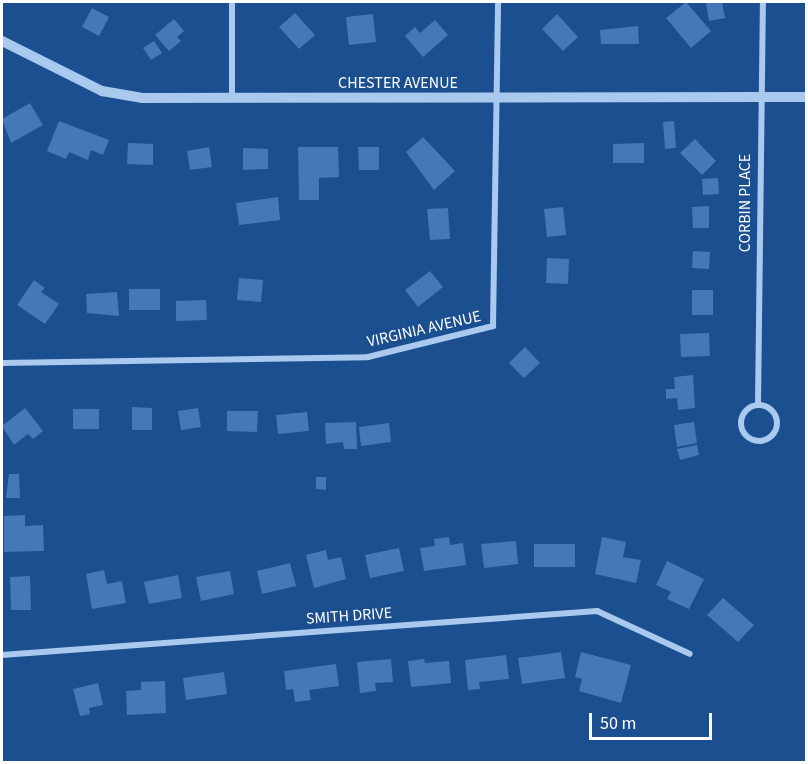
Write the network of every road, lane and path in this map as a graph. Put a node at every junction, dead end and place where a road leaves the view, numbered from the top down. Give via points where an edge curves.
1 (232, 2) edge
2 (498, 2) edge
3 (763, 2) edge
4 (2, 41) edge
5 (759, 96) junction
6 (498, 97) junction
7 (807, 97) edge
8 (232, 99) junction
9 (2, 363) edge
10 (758, 404) junction
11 (690, 654) dead end
12 (2, 655) edge

1 - 8 street
2 - 6 street, VIRGINIA AVENUE
3 - 5 street, CORBIN PLACE
4 - 8 street, CHESTER AVENUE via 102,91 142,98
5 - 6 street, CHESTER AVENUE
5 - 7 street, CHESTER AVENUE
5 - 10 street, CORBIN PLACE
6 - 8 street, CHESTER AVENUE
6 - 9 street, VIRGINIA AVENUE via 493,326 368,357
10 - 10 street via 746,409 740,425 745,437 761,442 777,430 777,416 771,408
11 - 12 street, SMITH DRIVE via 597,611

